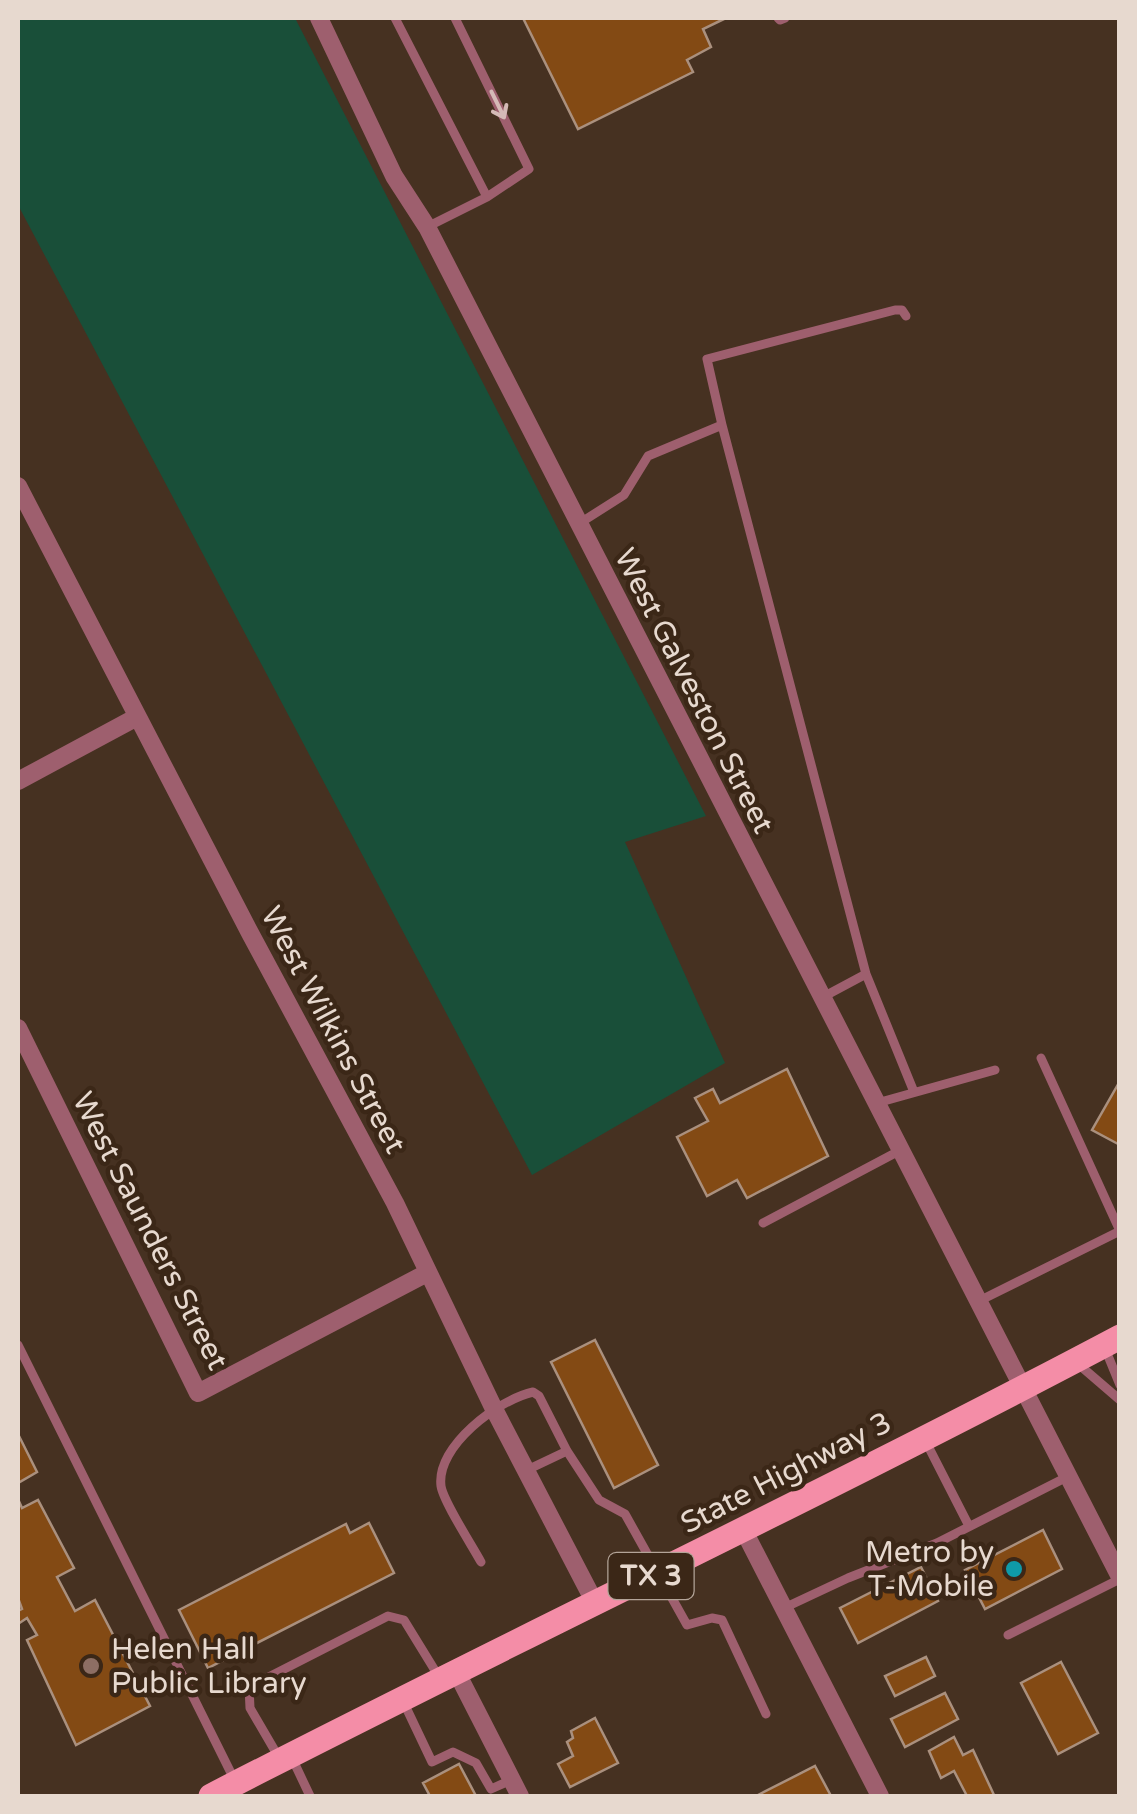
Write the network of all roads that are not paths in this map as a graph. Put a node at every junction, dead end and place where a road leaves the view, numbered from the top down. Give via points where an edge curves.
1 (319, 18) edge
2 (396, 18) edge
3 (455, 18) edge
4 (486, 198) junction
5 (427, 227) junction
6 (906, 316) dead end
7 (722, 425) junction
8 (18, 486) edge
9 (578, 524) junction
10 (137, 716) junction
11 (18, 781) edge
12 (866, 974) junction
13 (821, 998) junction
14 (18, 1028) edge
15 (1041, 1058) dead end
16 (995, 1070) dead end
17 (914, 1092) junction
18 (875, 1104) junction
19 (899, 1151) junction
20 (1115, 1210) edge
21 (763, 1224) dead end
22 (1120, 1231) edge
23 (427, 1273) junction
24 (976, 1302) junction
25 (1112, 1341) edge
26 (18, 1345) edge
27 (1074, 1361) junction
28 (1120, 1386) edge
29 (1021, 1390) junction
30 (1120, 1400) edge
31 (494, 1409) junction
32 (925, 1439) junction
33 (567, 1450) junction
34 (527, 1470) junction
35 (1067, 1477) junction
36 (969, 1526) junction
37 (744, 1531) junction
38 (1112, 1546) edge
39 (481, 1562) dead end
40 (657, 1573) junction
41 (1120, 1578) edge
42 (595, 1603) junction
43 (784, 1608) junction
44 (1008, 1636) dead end
45 (448, 1675) junction
46 (402, 1699) junction
47 (766, 1714) dead end
48 (286, 1758) junction
49 (236, 1784) junction
50 (515, 1788) edge
51 (211, 1796) edge
52 (310, 1796) edge
53 (880, 1796) edge

1 - 5 street, West Galveston Street via 394,176
2 - 4 lane
3 -> 4 lane via 529,168
4 - 5 lane
5 - 9 street, West Galveston Street
6 - 7 lane via 895,310 707,359
7 - 9 lane via 648,456 624,495
7 - 12 lane
8 - 10 street, West Wilkins Street
9 - 13 street, West Galveston Street
10 - 11 street
10 - 23 street, West Wilkins Street
12 - 13 lane
12 - 17 lane
13 - 18 street, West Galveston Street
14 - 23 street, West Saunders Street via 198,1393
15 - 20 lane
16 - 17 lane
17 - 18 lane
18 - 19 street, West Galveston Street
19 - 21 lane
19 - 24 street, West Galveston Street
20 - 22 lane
22 - 24 lane
23 - 31 street, West Wilkins Street
24 - 29 street, West Galveston Street
25 - 27 main road, State Highway 3 / TX 3
25 - 28 lane
26 - 49 lane
27 - 29 main road, State Highway 3 / TX 3
27 - 30 lane
29 - 32 main road, State Highway 3 / TX 3
29 - 35 street, West Galveston Street
31 - 33 lane via 533,1392
31 - 34 street, West Wilkins Street
31 - 39 lane via 446,1454 441,1488
32 - 36 lane
32 - 37 main road, State Highway 3 / TX 3
33 - 34 lane
33 - 40 lane via 599,1500 625,1514
34 - 42 street, West Wilkins Street
35 - 36 lane
35 - 38 street, West Galveston Street
36 - 43 lane
37 - 40 main road, State Highway 3 / TX 3
37 - 43 street
38 - 41 street, West Galveston Street
40 - 42 main road, State Highway 3 / TX 3
40 - 47 lane via 687,1625 722,1620
41 - 44 lane
42 - 45 main road, State Highway 3 / TX 3
43 - 53 street
45 - 46 main road, State Highway 3 / TX 3
45 - 48 lane via 404,1620 388,1616 250,1687 250,1708
45 - 50 street
46 - 48 main road, State Highway 3 / TX 3
46 - 50 lane via 432,1762 453,1752 465,1755 490,1789
48 - 49 main road, State Highway 3 / TX 3
48 - 52 lane
49 - 51 main road, State Highway 3 / TX 3

